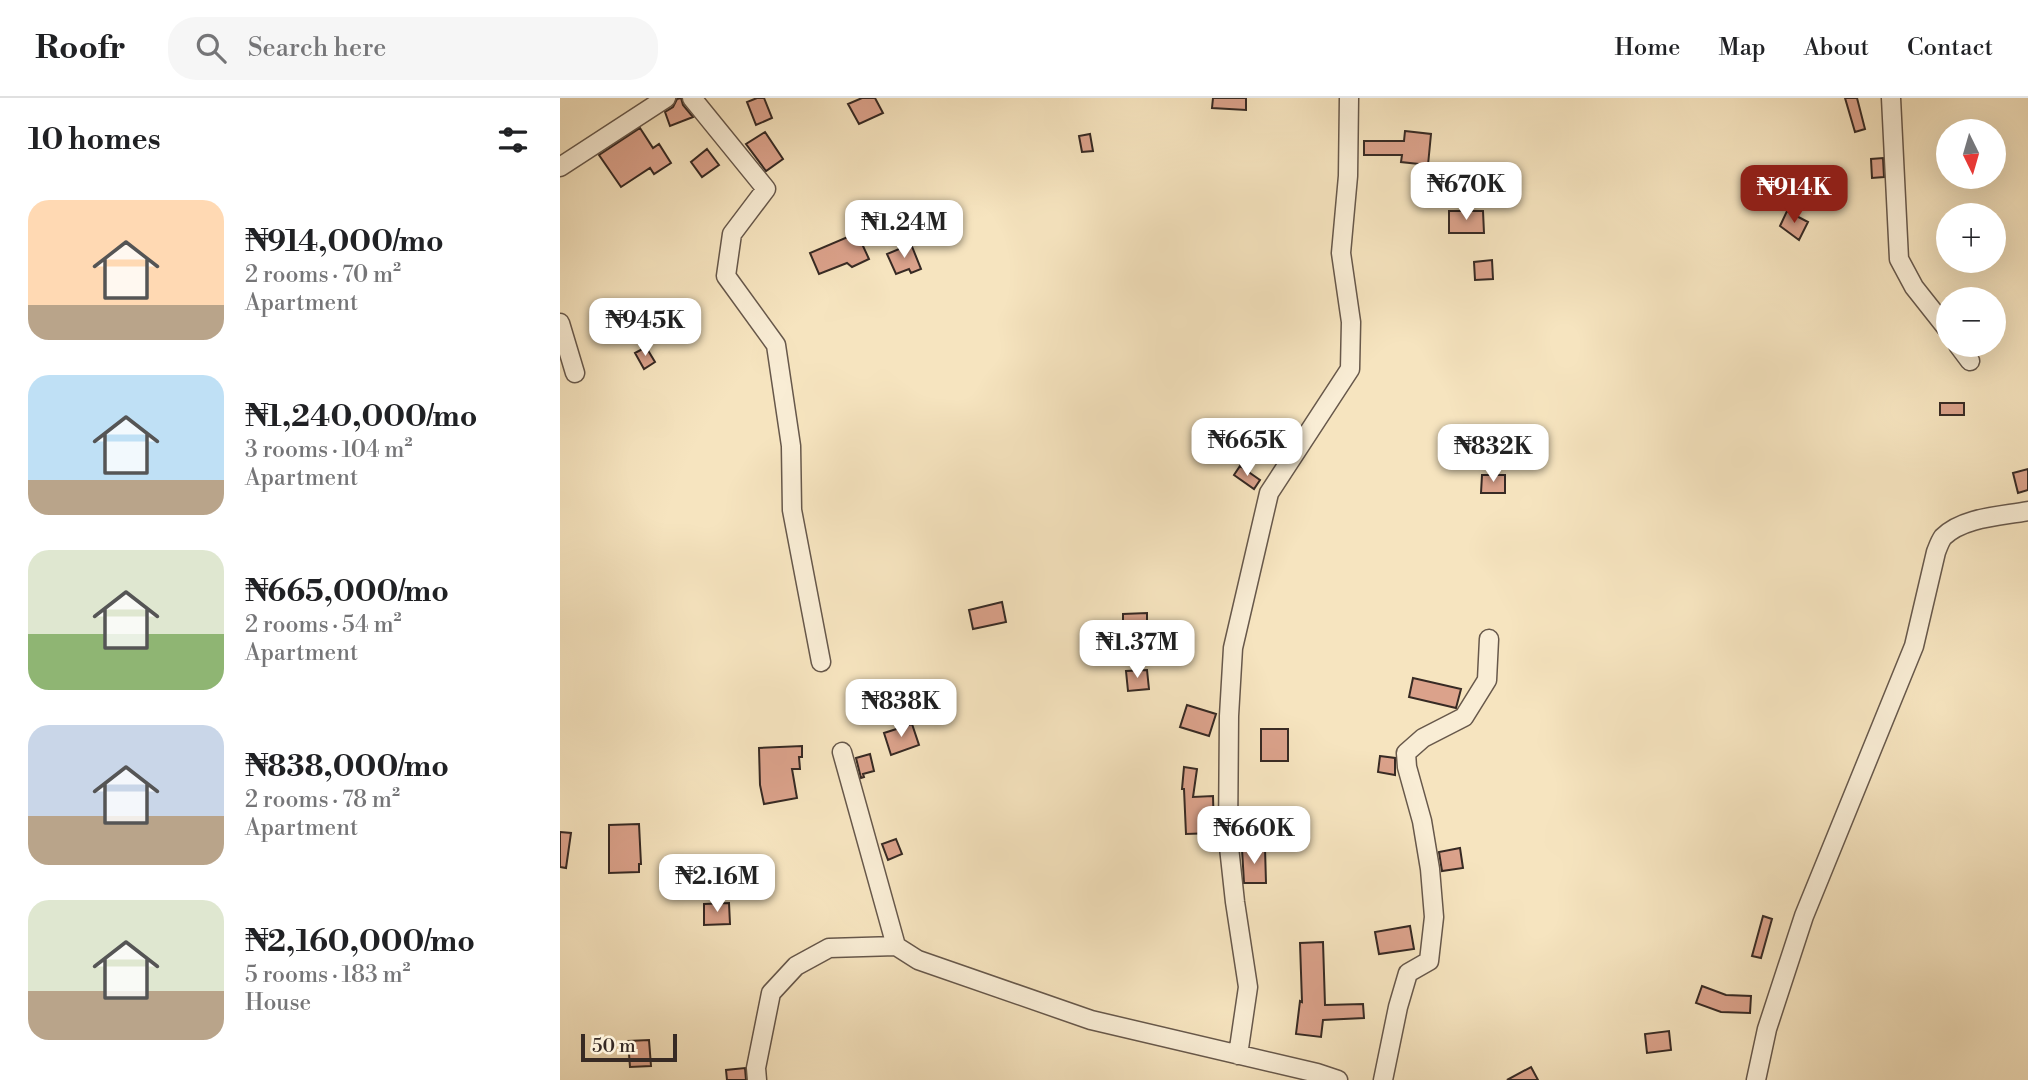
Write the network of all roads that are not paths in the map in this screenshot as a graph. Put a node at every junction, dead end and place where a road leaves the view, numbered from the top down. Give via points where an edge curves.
1 (666, 98) edge
2 (692, 98) edge
3 (1349, 98) edge
4 (1891, 98) edge
5 (560, 167) edge
6 (1936, 314) edge
7 (560, 323) edge
8 (1967, 357) edge
9 (1970, 361) dead end
10 (575, 373) dead end
11 (2028, 511) edge
12 (1489, 639) dead end
13 (821, 662) dead end
14 (842, 752) dead end
15 (896, 946) junction
16 (1238, 1055) junction
17 (757, 1080) edge
18 (1338, 1080) edge
19 (1383, 1080) edge
20 (1756, 1080) edge

1 - 5 street
2 - 13 street via 766,189 732,234 726,276 776,345 791,446 792,510
3 - 16 street via 1341,253 1351,322 1350,369 1269,493 1233,648 1228,838 1248,987
4 - 6 street via 1899,258
7 - 10 street
8 - 9 street
11 - 20 street via 1969,523 1941,539 1914,646 1804,916 1767,1029
12 - 19 street via 1488,680 1464,717 1423,737 1406,753 1422,821 1434,918 1429,961 1408,972
14 - 15 street
15 - 16 street via 918,960 1091,1020
15 - 17 street via 830,948 796,966 771,993
16 - 18 street

